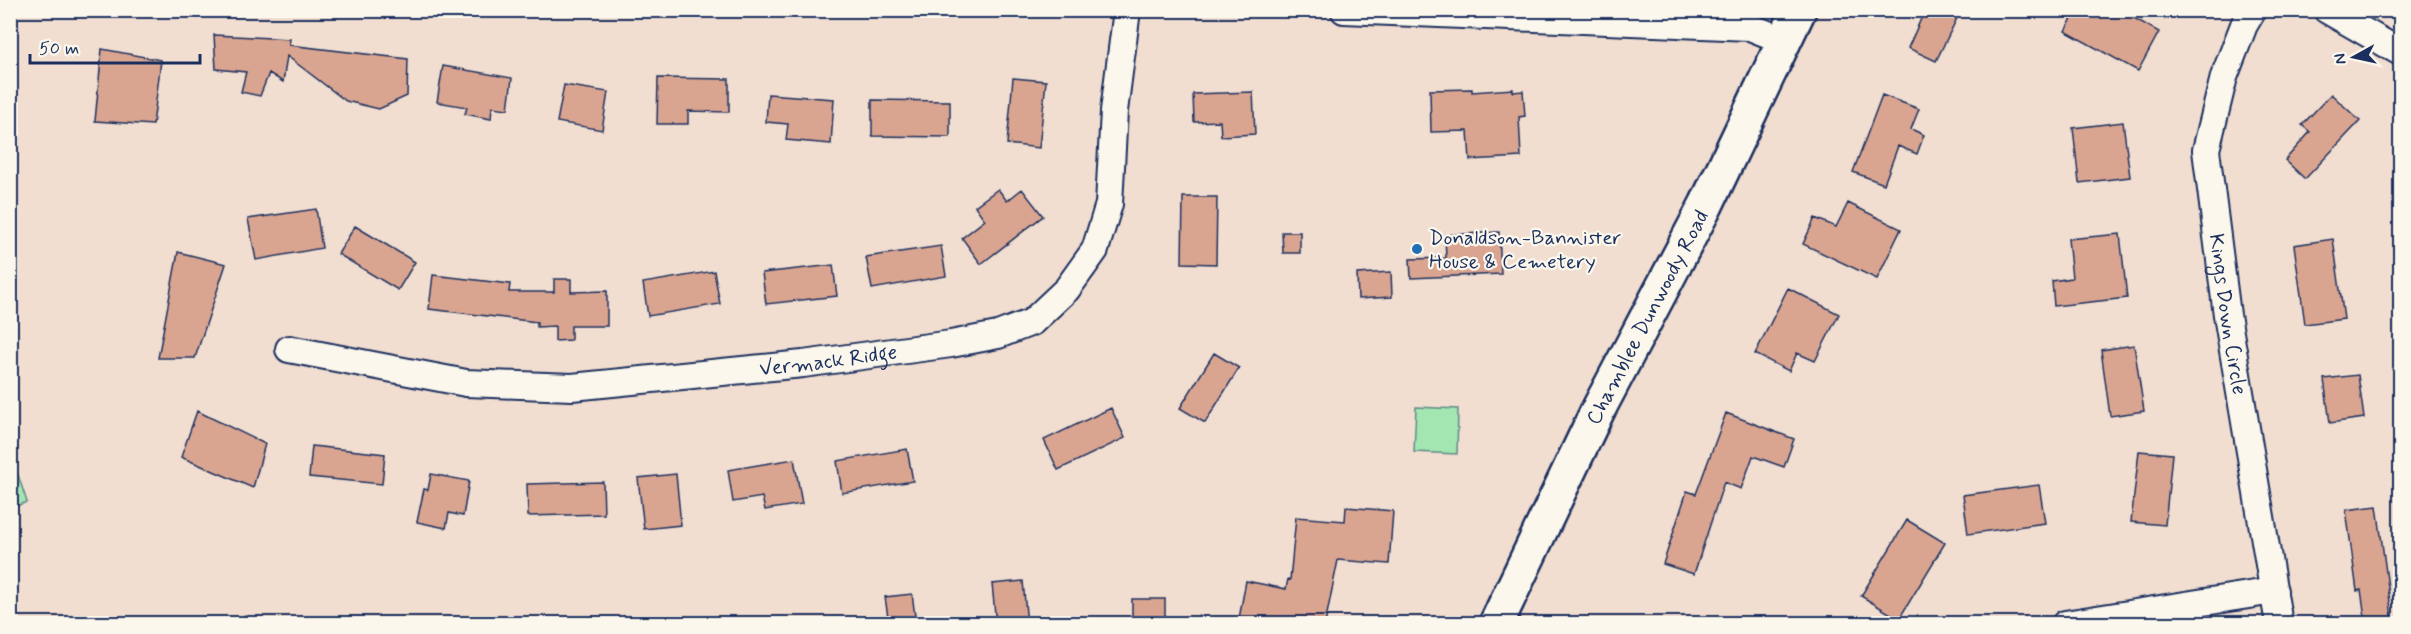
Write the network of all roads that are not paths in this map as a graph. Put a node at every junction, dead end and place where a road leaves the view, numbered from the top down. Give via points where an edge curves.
1 (1127, 10) edge
2 (1344, 10) edge
3 (1800, 10) edge
4 (2253, 10) edge
5 (2327, 10) edge
6 (1785, 40) junction
7 (2400, 52) edge
8 (289, 349) dead end
9 (2274, 591) junction
10 (1496, 624) edge
11 (2065, 624) edge
12 (2279, 624) edge

1 - 8 street, Vermack Ridge via 1114,111 1109,204 1095,250 1067,289 1032,322 998,335 951,344 803,364 572,387 465,383
2 - 6 street via 1750,27
3 - 6 street, Chamblee Dunwoody Road
4 - 9 street, Kings Down Circle via 2224,77 2206,150 2227,315
5 - 7 street
6 - 10 street, Chamblee Dunwoody Road via 1706,205 1597,412
9 - 11 street
9 - 12 street, Kings Down Circle

